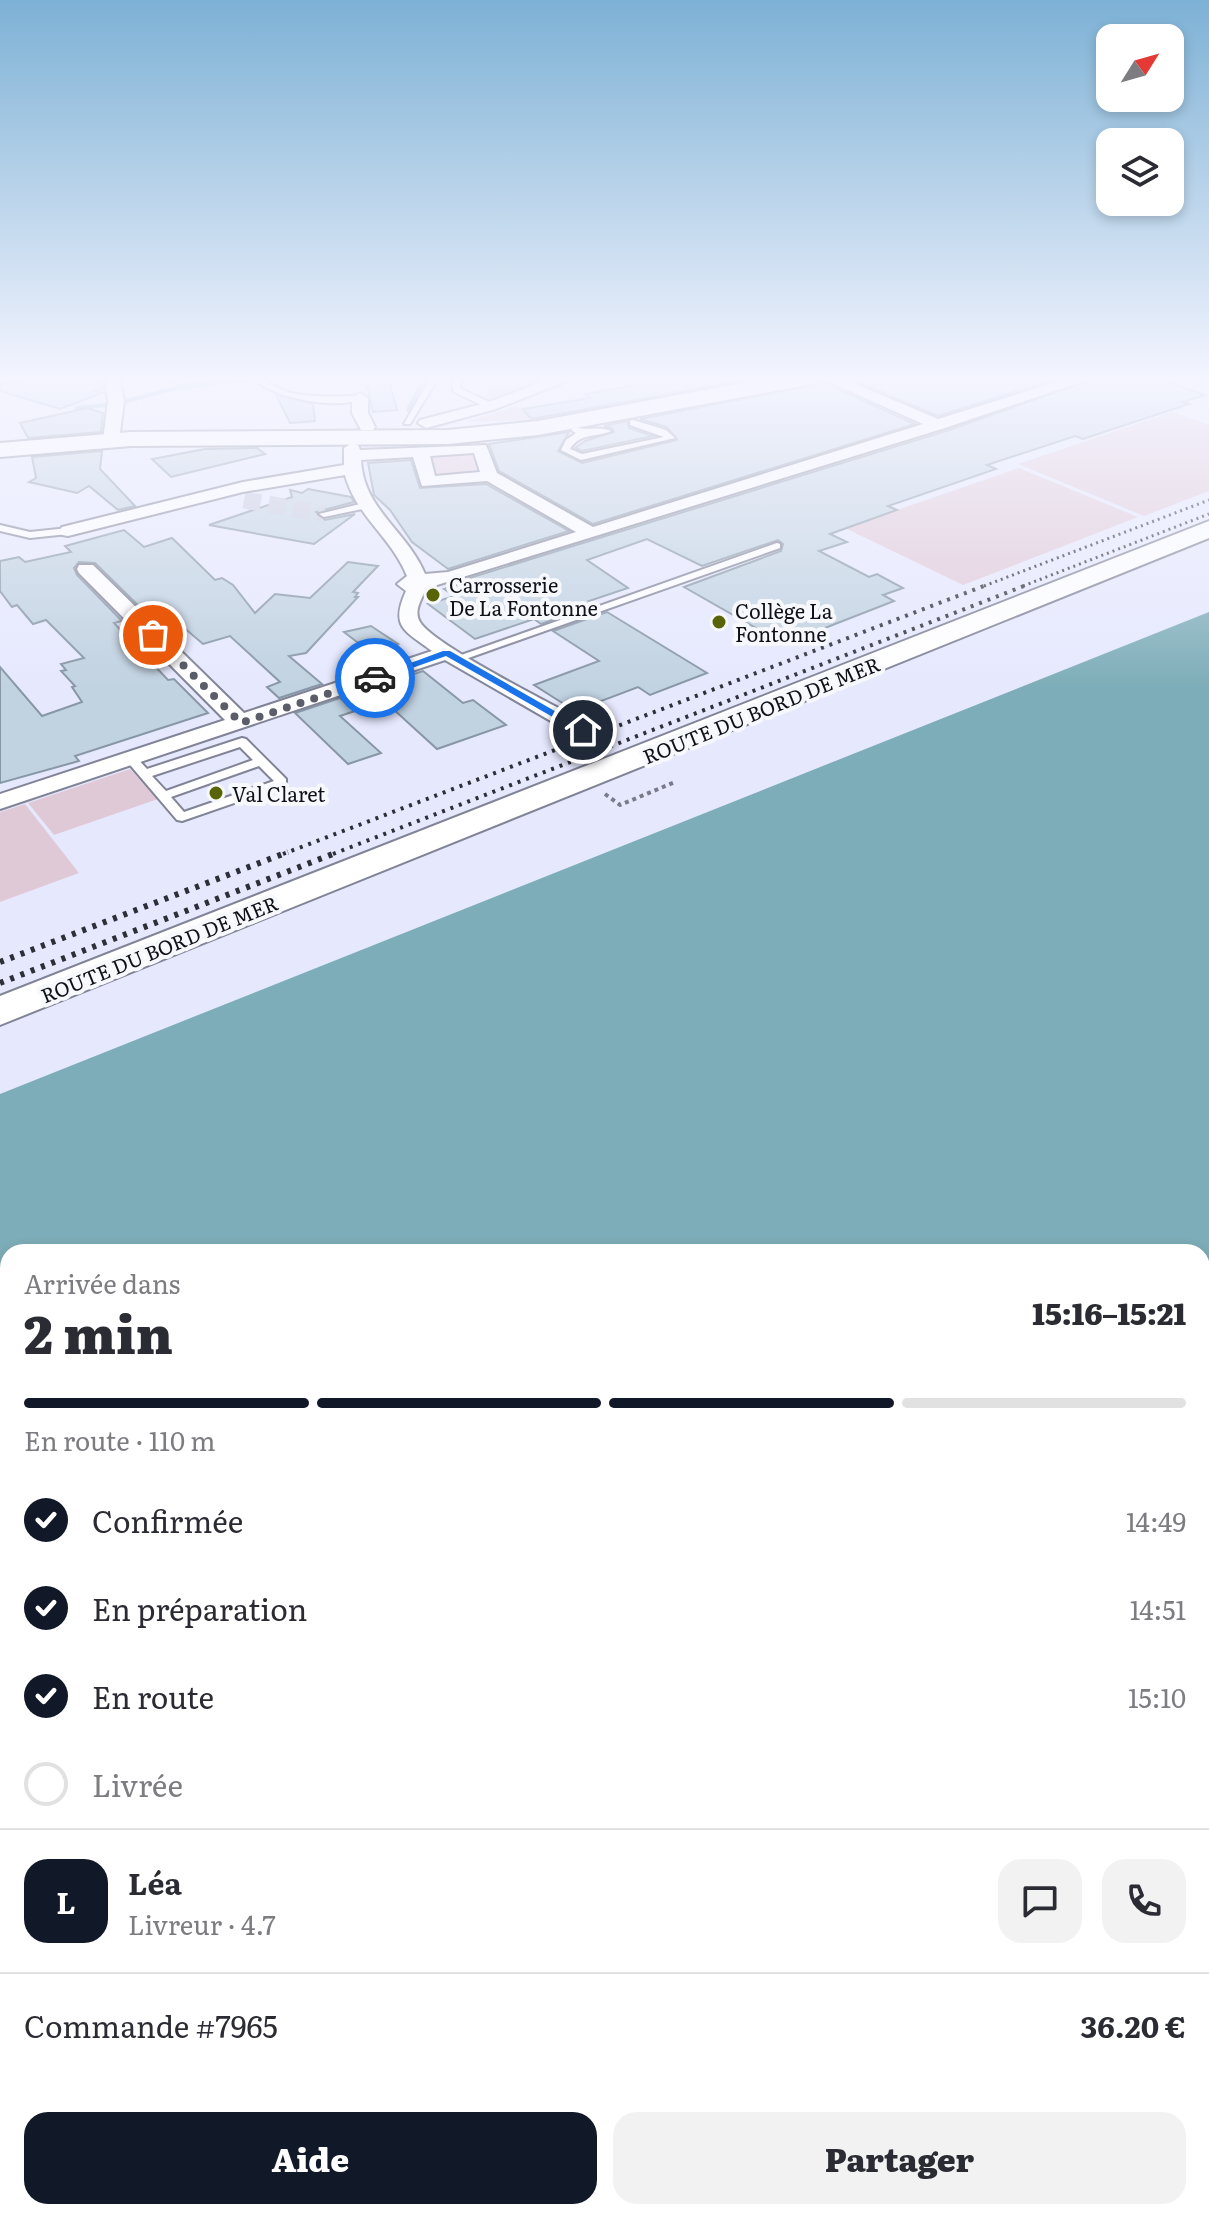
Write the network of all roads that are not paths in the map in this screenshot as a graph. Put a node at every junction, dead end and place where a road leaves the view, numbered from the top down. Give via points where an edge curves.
1 (308, 481) edge
2 (372, 481) edge
3 (498, 481) edge
4 (760, 481) edge
5 (223, 491) junction
6 (244, 500) tunnel mouth
7 (364, 506) junction
8 (324, 514) tunnel mouth
9 (0, 528) edge
10 (1209, 529) edge
11 (68, 531) joint
12 (591, 533) junction
13 (777, 546) dead end
14 (86, 569) dead end
15 (421, 583) junction
16 (451, 656) junction
17 (241, 723) junction
18 (583, 730) dead end
19 (261, 761) junction
20 (138, 767) junction
21 (163, 796) junction
22 (0, 802) edge
23 (0, 1011) edge

1 - 5 street
2 - 7 street
3 - 12 street
4 - 12 street
5 - 6 street
5 - 11 street
7 - 8 lane
7 - 15 street via 404,552
9 - 11 lane via 30,535
10 - 23 main road, ROUTE DU BORD DE MER
12 - 15 street
13 - 16 lane
14 - 17 street
15 - 16 street via 407,610 411,626
16 - 17 street
16 - 18 street
17 - 20 street
19 - 20 lane via 242,742
19 - 21 lane
19 - 21 lane via 282,782 182,817
20 - 21 lane
20 - 22 street

